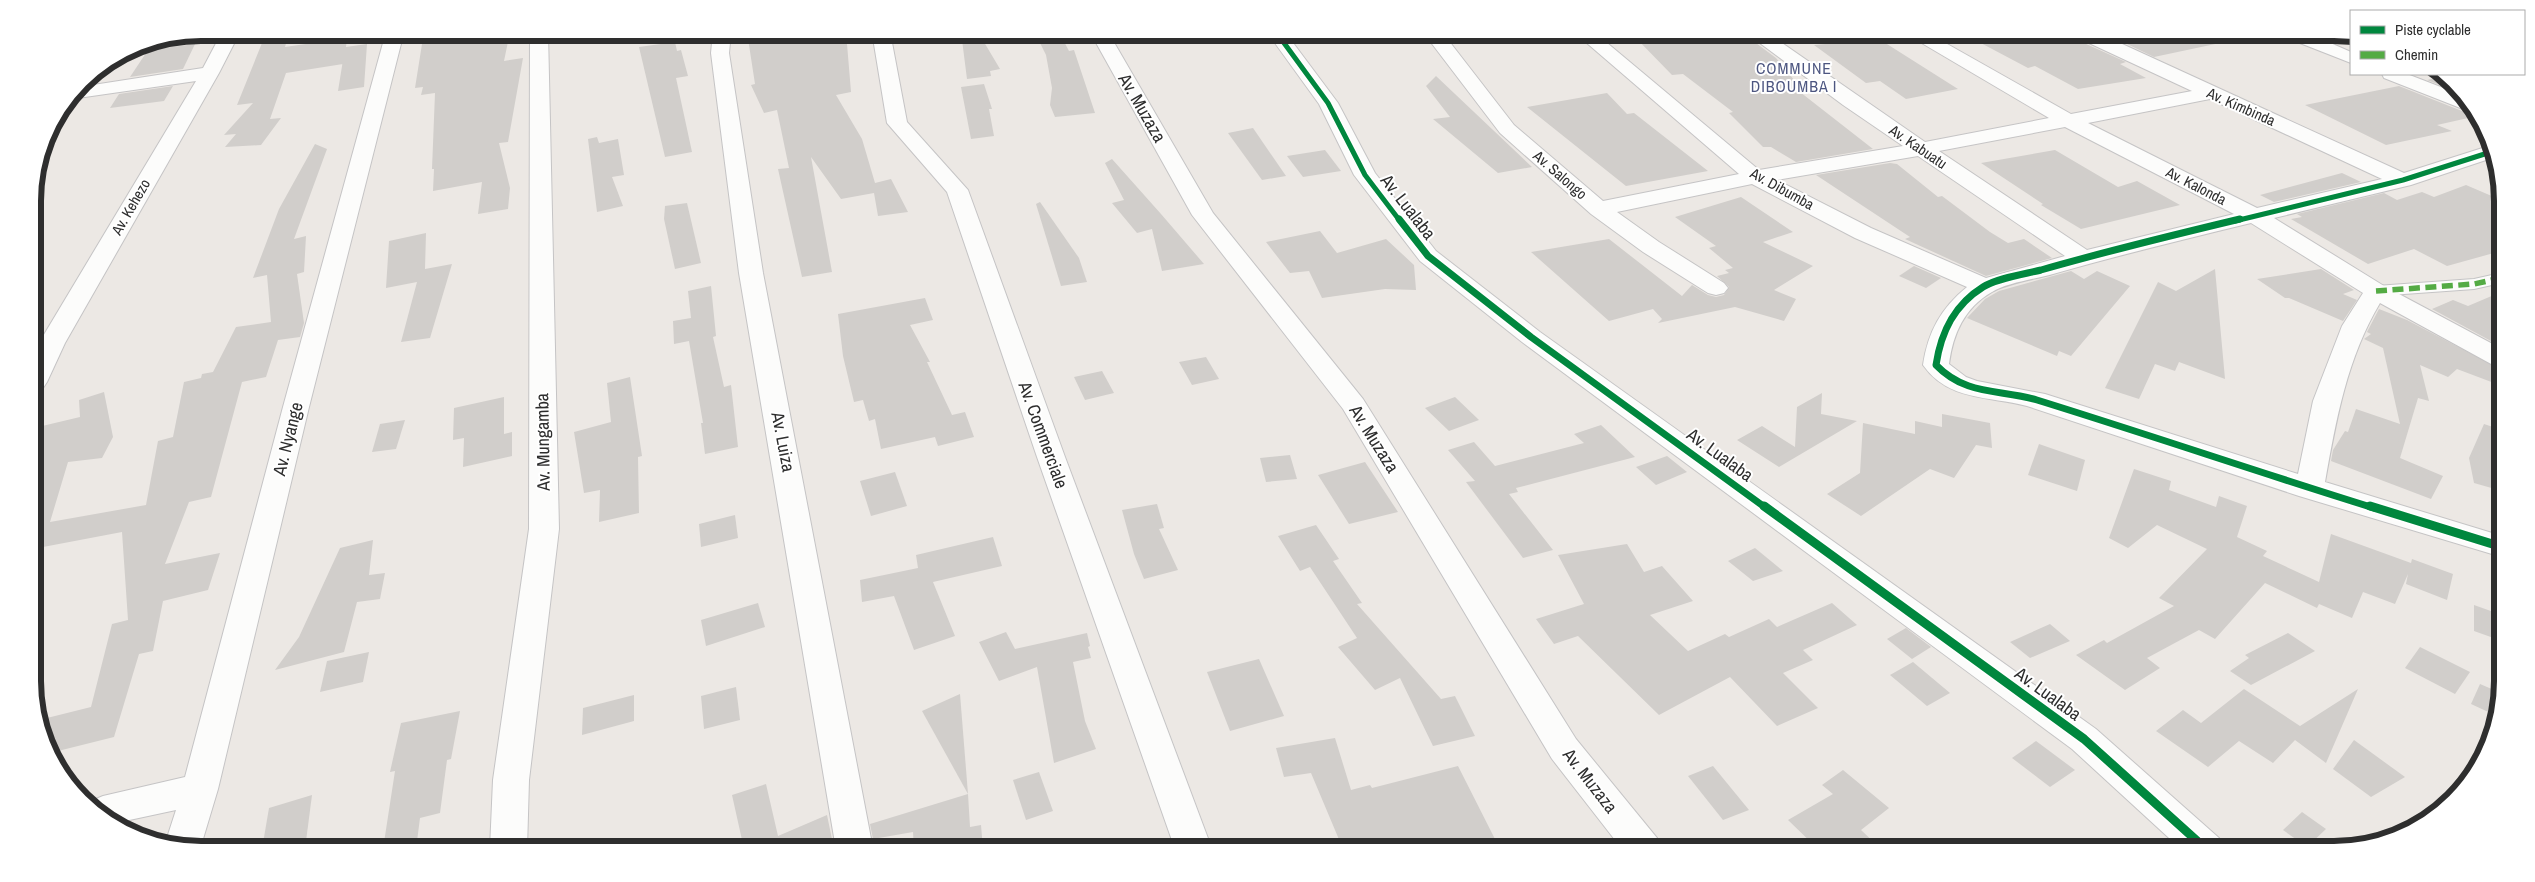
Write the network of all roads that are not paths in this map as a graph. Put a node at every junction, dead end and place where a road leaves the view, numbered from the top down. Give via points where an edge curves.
1 (226, 41) edge
2 (393, 41) edge
3 (539, 41) edge
4 (721, 41) edge
5 (883, 41) edge
6 (1105, 41) edge
7 (1283, 41) edge
8 (1439, 41) edge
9 (1594, 41) edge
10 (1767, 41) edge
11 (1928, 41) edge
12 (2099, 41) edge
13 (2310, 41) edge
14 (2350, 58) edge
15 (210, 73) junction
16 (2394, 75) edge
17 (84, 93) edge
18 (2210, 93) junction
19 (2458, 100) edge
20 (2067, 120) junction
21 (1920, 149) junction
22 (2486, 154) edge
23 (1755, 177) junction
24 (2403, 180) junction
25 (1599, 209) junction
26 (2257, 217) junction
27 (2084, 258) junction
28 (2494, 280) edge
29 (1984, 286) junction
30 (1716, 288) dead end
31 (2376, 291) junction
32 (43, 345) edge
33 (2494, 356) edge
34 (2309, 489) junction
35 (2494, 545) edge
36 (200, 789) junction
37 (107, 810) edge
38 (185, 839) edge
39 (1637, 840) edge
40 (2196, 840) edge
41 (508, 841) edge
42 (854, 841) edge
43 (1191, 841) edge

1 - 15 street, Av. Kehezo
2 - 36 street, Av. Nyange
3 - 41 street, Av. Mungamba via 544,529 511,780
4 - 42 street, Av. Luiza via 720,53 751,273
5 - 43 street, Av. Commerciale via 897,123 957,190
6 - 39 street, Av. Muzaza via 1203,215 1354,405 1564,749
7 - 40 street, Av. Lualaba via 1328,103 1365,174 1428,256 1531,337 2084,739
8 - 25 street, Av. Salongo via 1507,129
9 - 23 street, Av. Dibumba
10 - 21 street, Av. Kabuatu
11 - 20 street, Av. Kalonda
12 - 18 street, Av. Kimbinda
13 - 14 street
15 - 17 street
15 - 32 street, Av. Kehezo
16 - 19 street
18 - 20 street
18 - 24 street, Av. Kimbinda
20 - 21 street
20 - 26 street, Av. Kalonda
21 - 23 street
21 - 27 street, Av. Kabuatu
22 - 24 street
23 - 25 street
23 - 29 street, Av. Dibumba via 1863,233
24 - 26 street
25 - 30 street, Av. Salongo
26 - 27 street
26 - 31 street, Av. Kalonda
27 - 29 street
28 - 31 street
29 - 34 street via 1965,301 1948,322 1939,344 1936,365 1944,376 1962,387 2024,396
31 - 33 street, Av. Kalonda
31 - 34 street via 2354,326 2326,401
34 - 35 street
36 - 37 street
36 - 38 street, Av. Nyange

